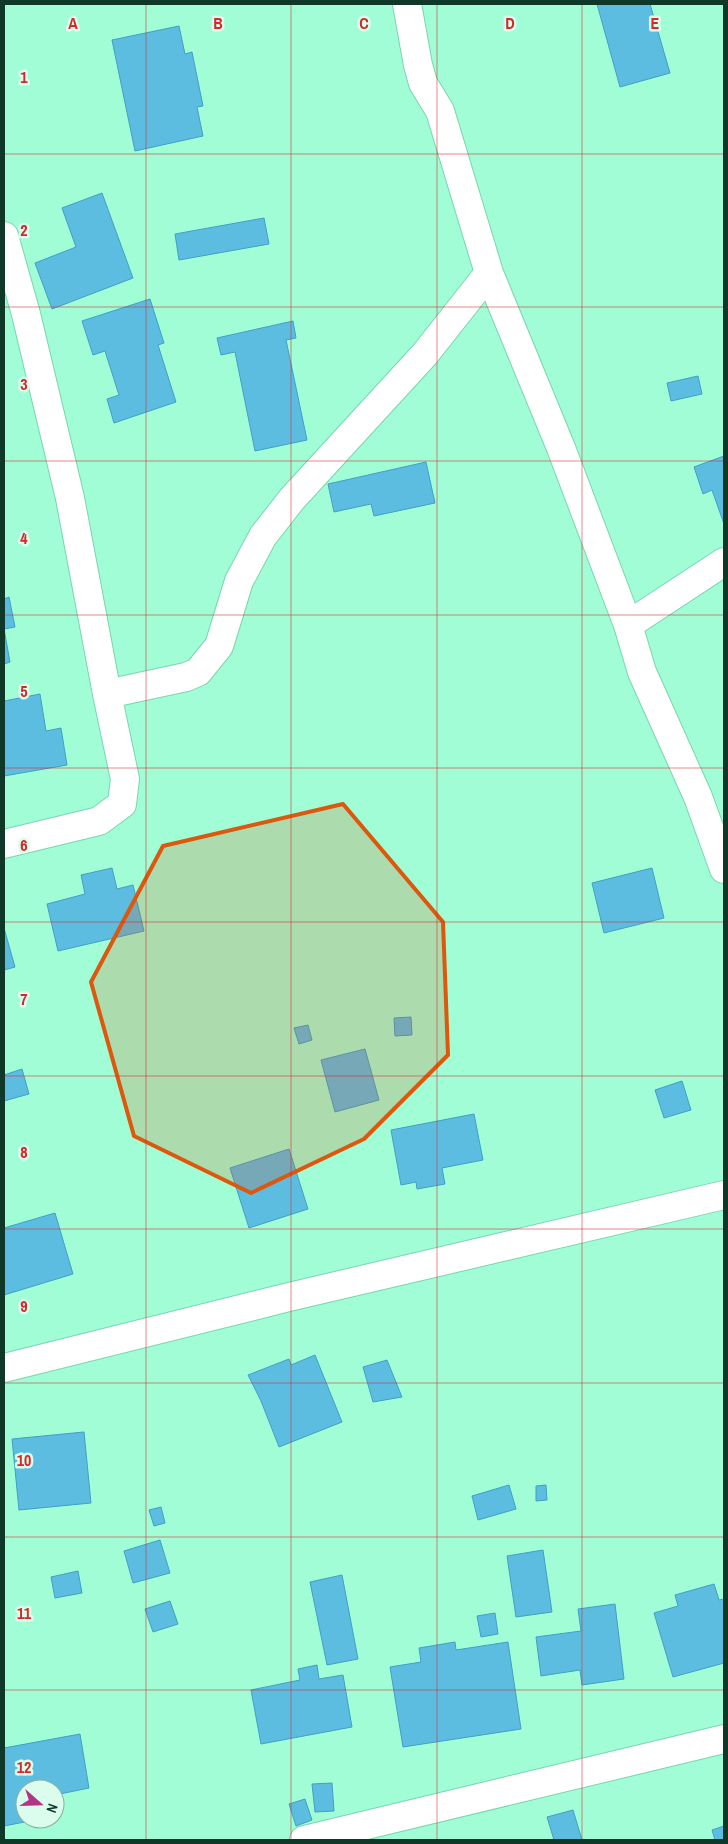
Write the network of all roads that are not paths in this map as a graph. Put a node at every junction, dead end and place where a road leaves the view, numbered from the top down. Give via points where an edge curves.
1 (407, 4) edge
2 (4, 236) edge
3 (489, 273) junction
4 (724, 562) edge
5 (628, 625) junction
6 (107, 694) junction
7 (4, 844) edge
8 (724, 869) edge
9 (724, 1195) edge
10 (4, 1368) edge
11 (724, 1739) edge
12 (304, 1840) edge

1 - 3 street via 423,83 440,111
2 - 6 street via 70,498
3 - 5 street via 562,448
3 - 6 street via 426,354 292,499 263,536 240,581 219,646 198,672
4 - 5 street
5 - 8 street via 642,672 698,797
6 - 7 street via 125,779 122,804 99,821
9 - 10 street
11 - 12 street

